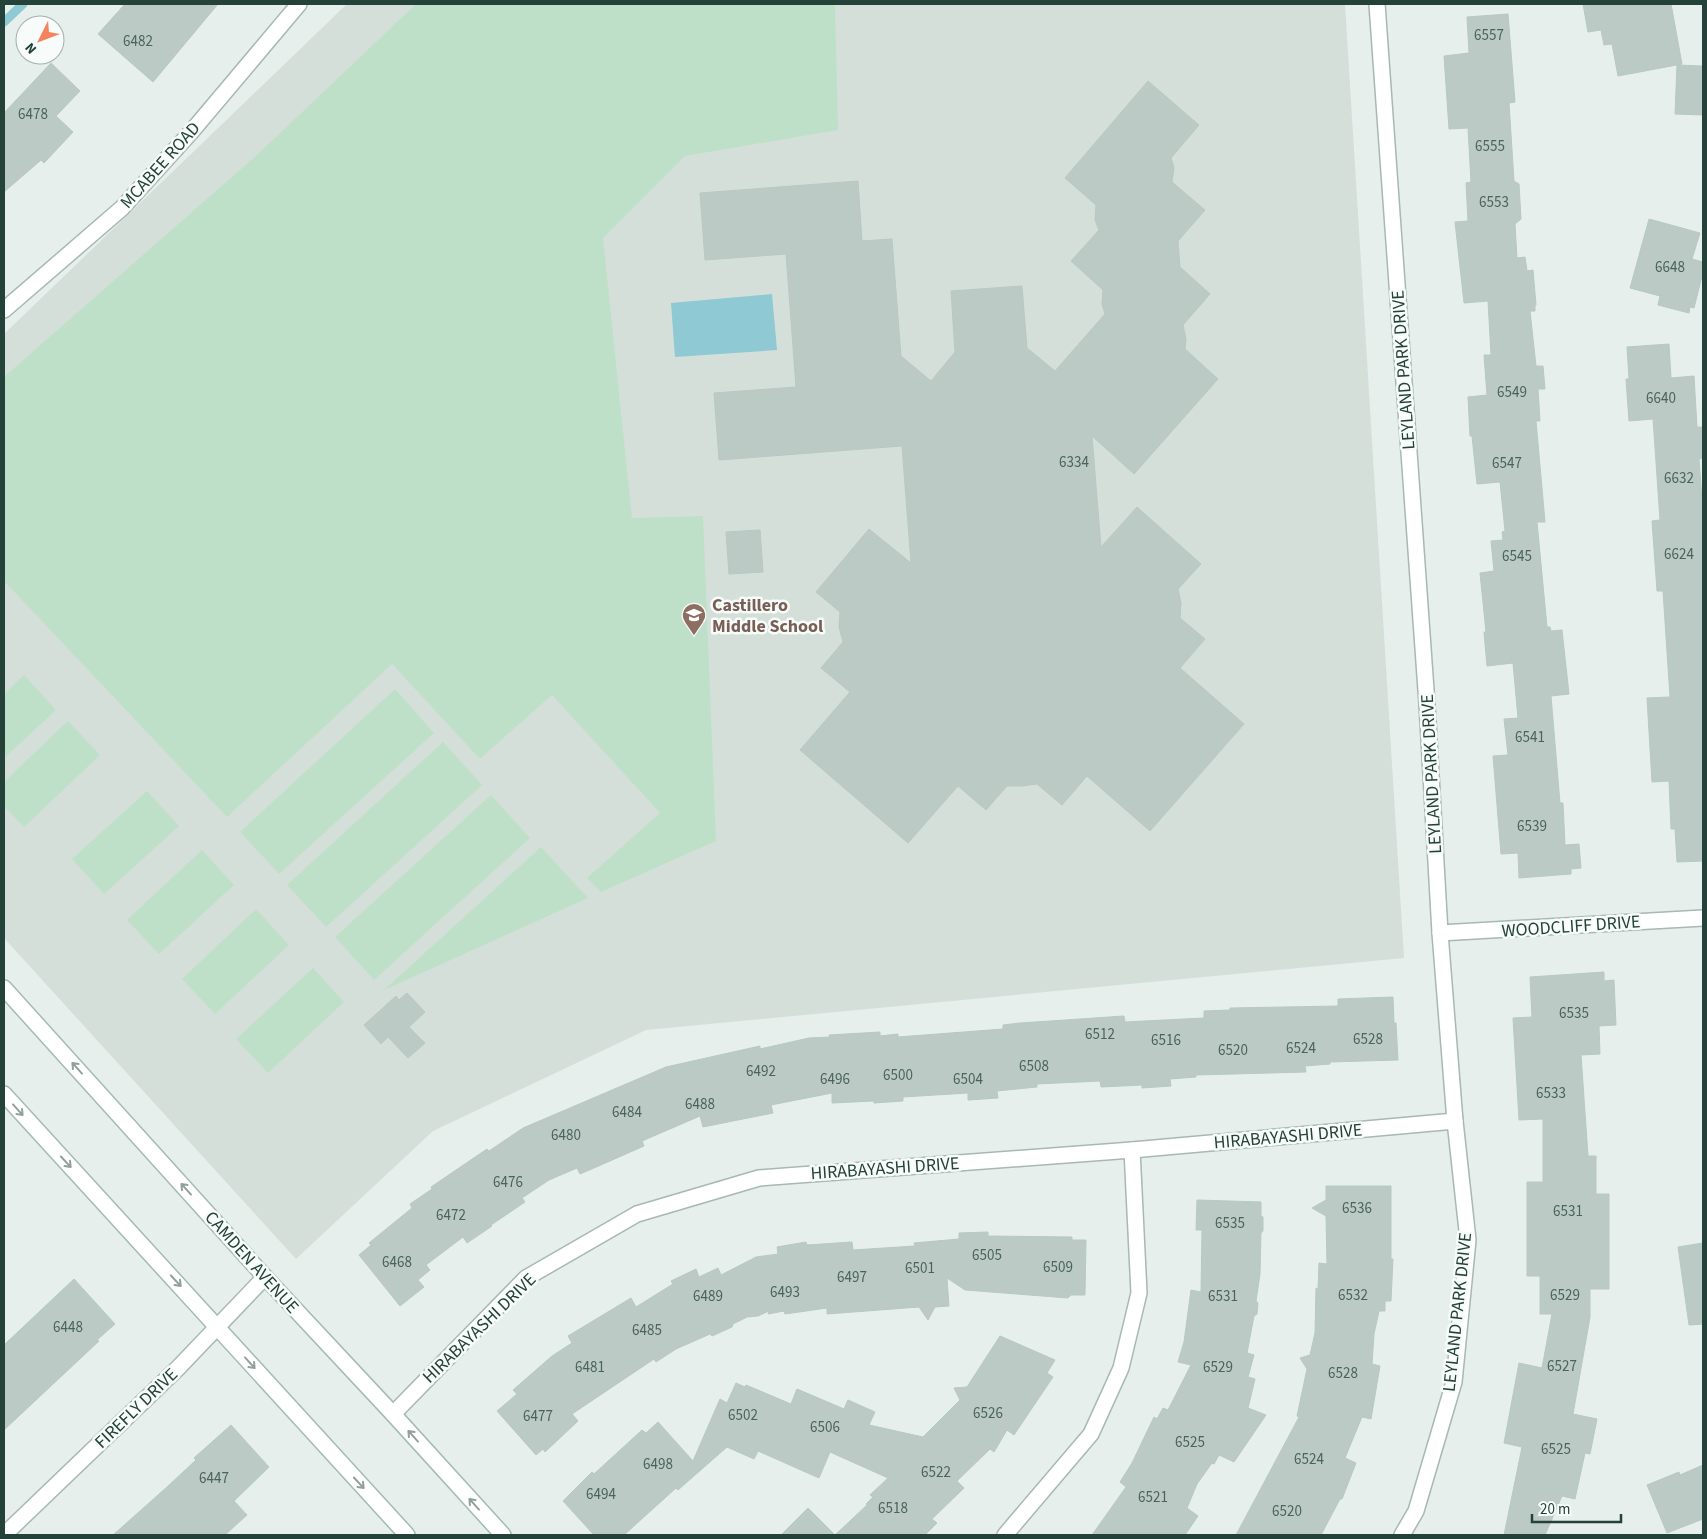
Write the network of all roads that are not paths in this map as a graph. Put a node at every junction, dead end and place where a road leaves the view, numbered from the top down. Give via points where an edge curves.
1 (299, 4) edge
2 (1376, 4) edge
3 (4, 310) edge
4 (1703, 918) edge
5 (1440, 933) junction
6 (4, 988) edge
7 (4, 1094) edge
8 (1454, 1121) junction
9 (1132, 1150) junction
10 (265, 1277) junction
11 (217, 1326) junction
12 (393, 1414) junction
13 (4, 1535) edge
14 (407, 1535) edge
15 (503, 1535) edge
16 (1005, 1535) edge
17 (1402, 1535) edge

1 - 3 street, MCABEE ROAD via 122,208
2 - 5 street, LEYLAND PARK DRIVE via 1427,704
4 - 5 street, WOODCLIFF DRIVE
5 - 8 street, LEYLAND PARK DRIVE
10 -> 6 street, CAMDEN AVENUE
7 -> 11 street
8 - 9 street, HIRABAYASHI DRIVE
8 - 17 street, LEYLAND PARK DRIVE via 1468,1240 1454,1382 1416,1510
9 - 12 street, HIRABAYASHI DRIVE via 759,1178 637,1214 526,1278
9 - 16 street via 1139,1294 1122,1368 1091,1434
10 - 11 street, FIREFLY DRIVE
10 - 12 street, CAMDEN AVENUE
11 - 13 street, FIREFLY DRIVE via 178,1368
11 -> 14 street
15 -> 12 street, CAMDEN AVENUE

